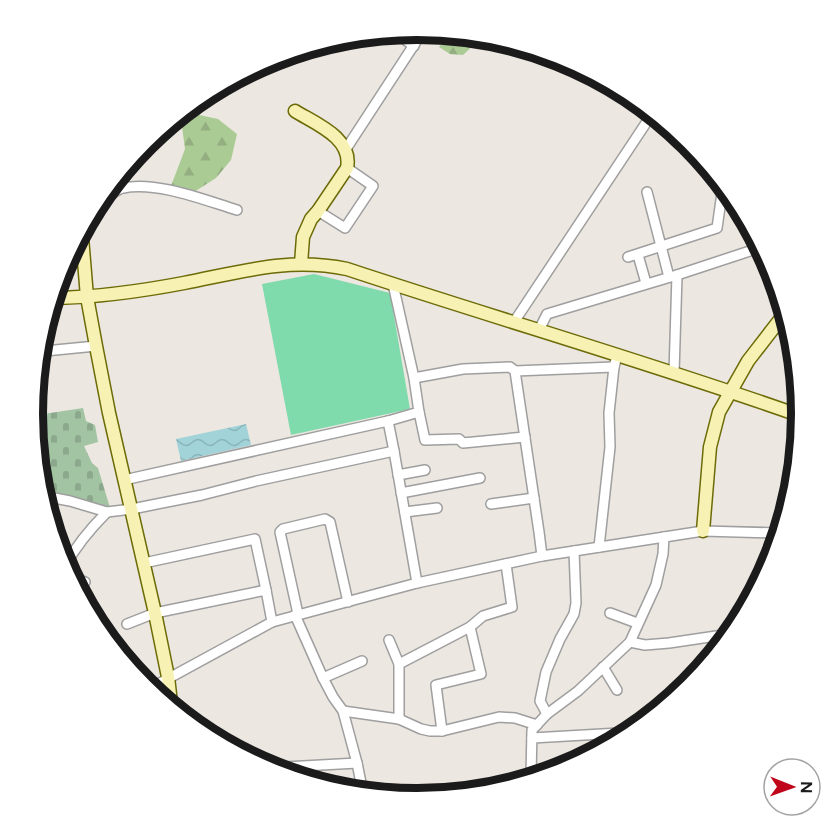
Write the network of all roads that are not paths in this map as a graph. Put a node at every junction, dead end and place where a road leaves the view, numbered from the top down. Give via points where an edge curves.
1 (406, 40) edge
2 (418, 40) edge
3 (414, 46) junction
4 (295, 111) dead end
5 (648, 120) edge
6 (346, 149) junction
7 (347, 168) junction
8 (118, 190) edge
9 (647, 192) dead end
10 (721, 198) edge
11 (237, 210) dead end
12 (318, 211) junction
13 (83, 247) edge
14 (661, 248) junction
15 (753, 250) edge
16 (638, 255) junction
17 (628, 258) dead end
18 (302, 264) junction
19 (673, 276) junction
20 (646, 283) junction
21 (393, 284) junction
22 (87, 297) junction
23 (62, 298) edge
24 (779, 321) edge
25 (513, 322) junction
26 (538, 330) junction
27 (96, 346) junction
28 (49, 351) edge
29 (615, 361) junction
30 (515, 370) junction
31 (674, 372) junction
32 (414, 378) junction
33 (731, 391) junction
34 (419, 412) junction
35 (791, 412) edge
36 (388, 421) junction
37 (525, 437) junction
38 (394, 450) junction
39 (425, 470) dead end
40 (398, 476) junction
41 (480, 478) dead end
42 (124, 480) junction
43 (401, 493) junction
44 (53, 498) edge
45 (534, 498) junction
46 (491, 504) dead end
47 (438, 508) dead end
48 (132, 509) junction
49 (106, 512) junction
50 (405, 512) junction
51 (703, 531) junction
52 (772, 533) edge
53 (664, 537) junction
54 (599, 547) junction
55 (574, 551) junction
56 (70, 556) edge
57 (542, 556) junction
58 (144, 563) junction
59 (506, 564) junction
60 (417, 583) junction
61 (266, 590) junction
62 (348, 602) junction
63 (610, 613) dead end
64 (155, 614) junction
65 (297, 614) junction
66 (272, 622) junction
67 (637, 623) junction
68 (127, 624) dead end
69 (471, 627) junction
70 (718, 636) edge
71 (389, 640) dead end
72 (630, 642) junction
73 (362, 661) dead end
74 (399, 664) junction
75 (603, 668) junction
76 (168, 677) junction
77 (323, 678) junction
78 (158, 684) edge
79 (617, 690) dead end
80 (170, 696) edge
81 (343, 711) junction
82 (547, 714) junction
83 (399, 719) junction
84 (537, 725) junction
85 (442, 731) junction
86 (611, 733) edge
87 (532, 738) junction
88 (357, 763) junction
89 (291, 767) edge
90 (531, 771) edge
91 (361, 784) edge

1 - 3 street
2 - 3 street
3 - 6 street
4 - 6 street via 336,136
5 - 25 street
6 - 7 street
7 - 12 street
7 - 12 street via 373,186 351,220 345,228
8 - 11 street via 161,189
9 - 14 street
10 - 14 street via 717,228
12 - 18 street via 303,237
13 - 22 street
14 - 16 street
14 - 19 street
15 - 19 street
16 - 17 street
16 - 20 street
18 - 21 street via 347,269
18 - 22 street via 255,268 157,288
19 - 20 street
19 - 31 street
20 - 26 street via 547,314
21 - 25 street
21 - 32 street
22 - 23 street
22 - 27 street
24 - 33 street
25 - 26 street
26 - 29 street
27 - 28 street
27 - 42 street
29 - 30 street
29 - 31 street
29 - 54 street
30 - 32 street via 463,369
30 - 37 street
31 - 33 street
32 - 34 street
33 - 35 street
33 - 51 street via 719,412 710,447
34 - 36 street
34 - 37 street via 425,440 463,442
36 - 38 street
36 - 42 street
37 - 45 street
38 - 40 street
38 - 48 street
39 - 40 street
40 - 43 street
41 - 43 street
42 - 48 street
43 - 50 street
44 - 49 street
45 - 46 street
45 - 57 street
47 - 50 street
48 - 49 street
48 - 58 street
49 - 56 street
50 - 60 street
51 - 52 street
51 - 53 street
53 - 54 street
53 - 67 street via 656,585
54 - 55 street
55 - 57 street
55 - 82 street via 576,603 546,672 540,701
57 - 59 street
58 - 61 street via 255,539
58 - 64 street
59 - 60 street
59 - 69 street via 512,607 483,616
60 - 62 street
61 - 64 street
61 - 66 street
62 - 65 street
62 - 65 street via 330,522 325,519 283,528 280,532
63 - 67 street
64 - 68 street
64 - 76 street
65 - 66 street
65 - 77 street
66 - 76 street
67 - 72 street
69 - 74 street
69 - 85 street via 480,674 436,685
70 - 72 street via 645,645
71 - 74 street
72 - 75 street
73 - 77 street
74 - 83 street
75 - 79 street
75 - 82 street
76 - 78 street
76 - 80 street
77 - 81 street
81 - 83 street
81 - 88 street
82 - 84 street
83 - 85 street via 421,729
84 - 85 street via 499,717
84 - 87 street
86 - 87 street
87 - 90 street
88 - 89 street
88 - 91 street

